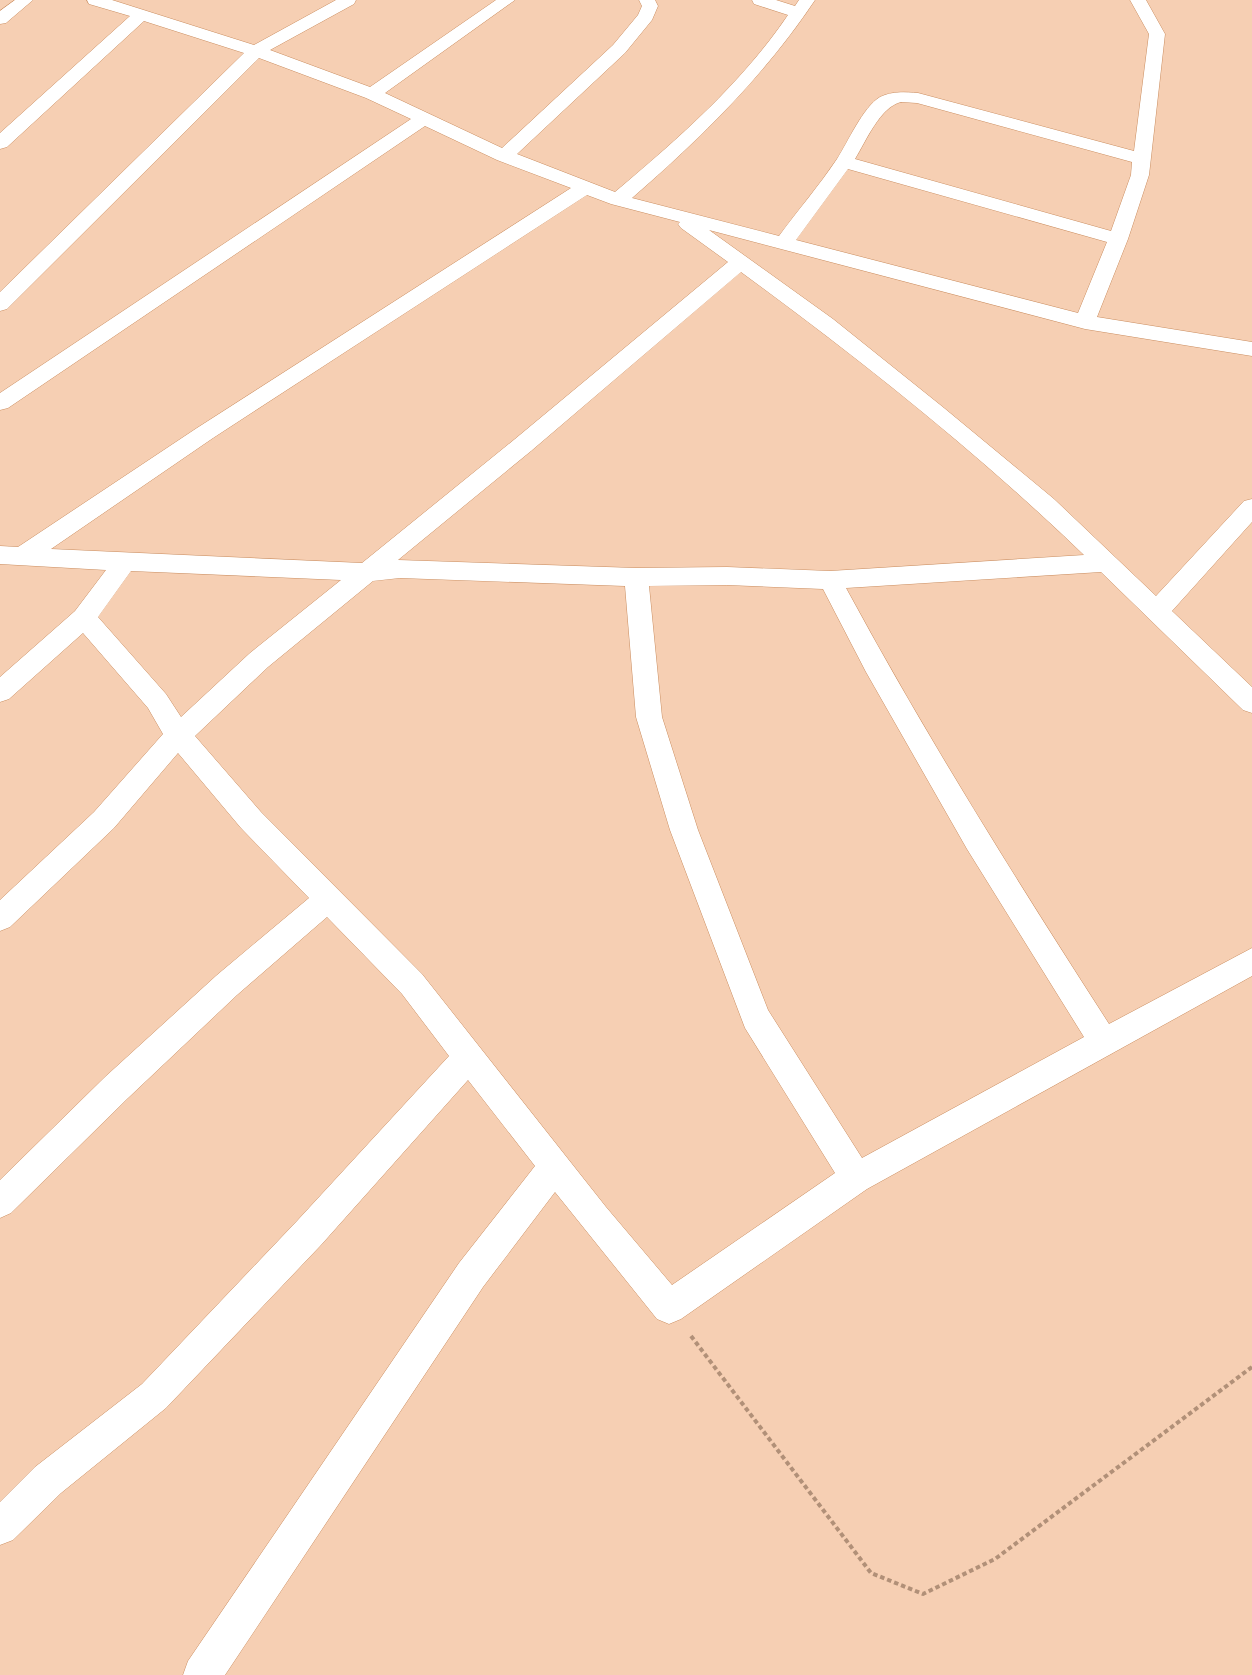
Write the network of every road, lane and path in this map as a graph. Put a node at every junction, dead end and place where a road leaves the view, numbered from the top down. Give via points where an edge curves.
1 (25, 0) edge
2 (95, 0) edge
3 (348, 0) edge
4 (507, 0) edge
5 (647, 0) edge
6 (760, 0) edge
7 (1138, 0) edge
8 (803, 7) edge
9 (145, 8) edge
10 (1161, 8) dead end
11 (0, 19) edge
12 (1157, 34) junction
13 (256, 51) junction
14 (372, 94) junction
15 (424, 119) junction
16 (0, 143) edge
17 (504, 156) junction
18 (1142, 159) junction
19 (844, 162) junction
20 (584, 188) junction
21 (618, 200) junction
22 (679, 217) junction
23 (1118, 239) junction
24 (784, 243) junction
25 (739, 263) junction
26 (0, 304) edge
27 (1085, 322) junction
28 (1252, 349) edge
29 (0, 403) edge
30 (1252, 507) edge
31 (11, 555) edge
32 (125, 562) junction
33 (1106, 563) junction
34 (368, 572) junction
35 (636, 577) junction
36 (830, 580) junction
37 (1157, 611) junction
38 (84, 618) junction
39 (0, 692) edge
40 (1252, 703) edge
41 (178, 735) junction
42 (328, 898) junction
43 (0, 918) edge
44 (1252, 961) edge
45 (1104, 1043) junction
46 (469, 1056) junction
47 (555, 1166) junction
48 (856, 1178) junction
49 (0, 1202) edge
50 (669, 1308) junction
51 (1252, 1367) edge
52 (0, 1527) edge
53 (202, 1675) edge

1 - 11 street
2 - 9 street via 120,9
3 - 13 street
4 - 14 street
5 - 17 street via 650,6 646,16 619,48
6 - 8 street
7 - 12 street
8 - 21 street via 742,82 706,120
9 - 13 street
9 - 16 street
10 - 12 street
12 - 18 street
13 - 14 street
13 - 26 street
14 - 15 street
15 - 17 street
15 - 29 street
17 - 20 street
18 - 19 street via 918,98 901,97 878,106
18 - 23 street via 1140,175
19 - 23 street
19 - 24 street
20 - 21 street
20 - 31 street
21 - 22 street
22 - 24 street
22 - 25 street
23 - 27 street
24 - 27 street
25 - 33 street via 826,324 936,413 1046,505
25 - 34 street
27 - 28 street
30 - 37 street
31 - 32 street
32 - 34 street
32 - 38 street
33 - 36 street
33 - 37 street
34 - 35 street via 400,570
34 - 41 street via 259,660
35 - 36 street
35 - 48 street via 649,717 684,830 756,1018
36 - 45 street via 875,665 977,841
37 - 40 street
38 - 39 street
38 - 41 street via 156,701
41 - 42 street via 251,820
41 - 43 street via 104,820
42 - 46 street via 412,984
42 - 49 street via 227,985
44 - 45 street
45 - 48 street
46 - 47 street
46 - 52 street via 309,1233 154,1396 48,1480
47 - 50 street
47 - 53 street via 471,1275
48 - 50 street
50 - 51 path via 871,1573 923,1594 995,1559

